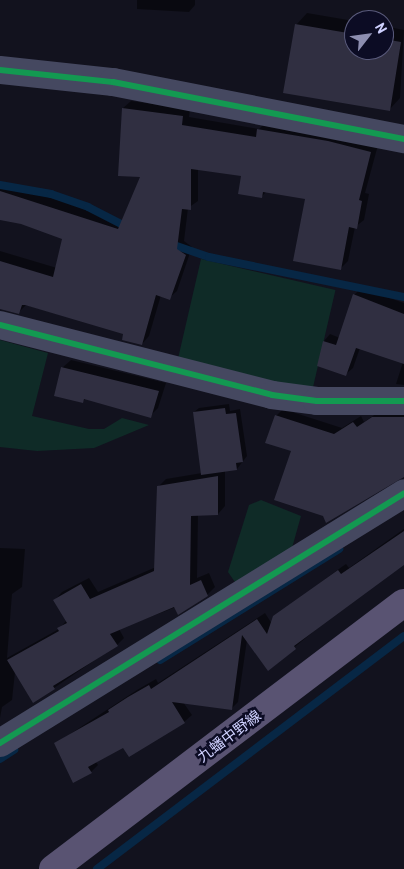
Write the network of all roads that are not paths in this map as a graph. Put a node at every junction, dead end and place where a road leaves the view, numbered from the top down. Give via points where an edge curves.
1 (0, 70) edge
2 (404, 138) edge
3 (0, 325) edge
4 (404, 401) edge
5 (404, 493) edge
6 (404, 603) edge
7 (0, 744) edge
8 (53, 869) edge

1 - 2 street via 113,82
3 - 4 street via 272,395 317,401
5 - 7 street
6 - 8 main road, 九蟠中野線

